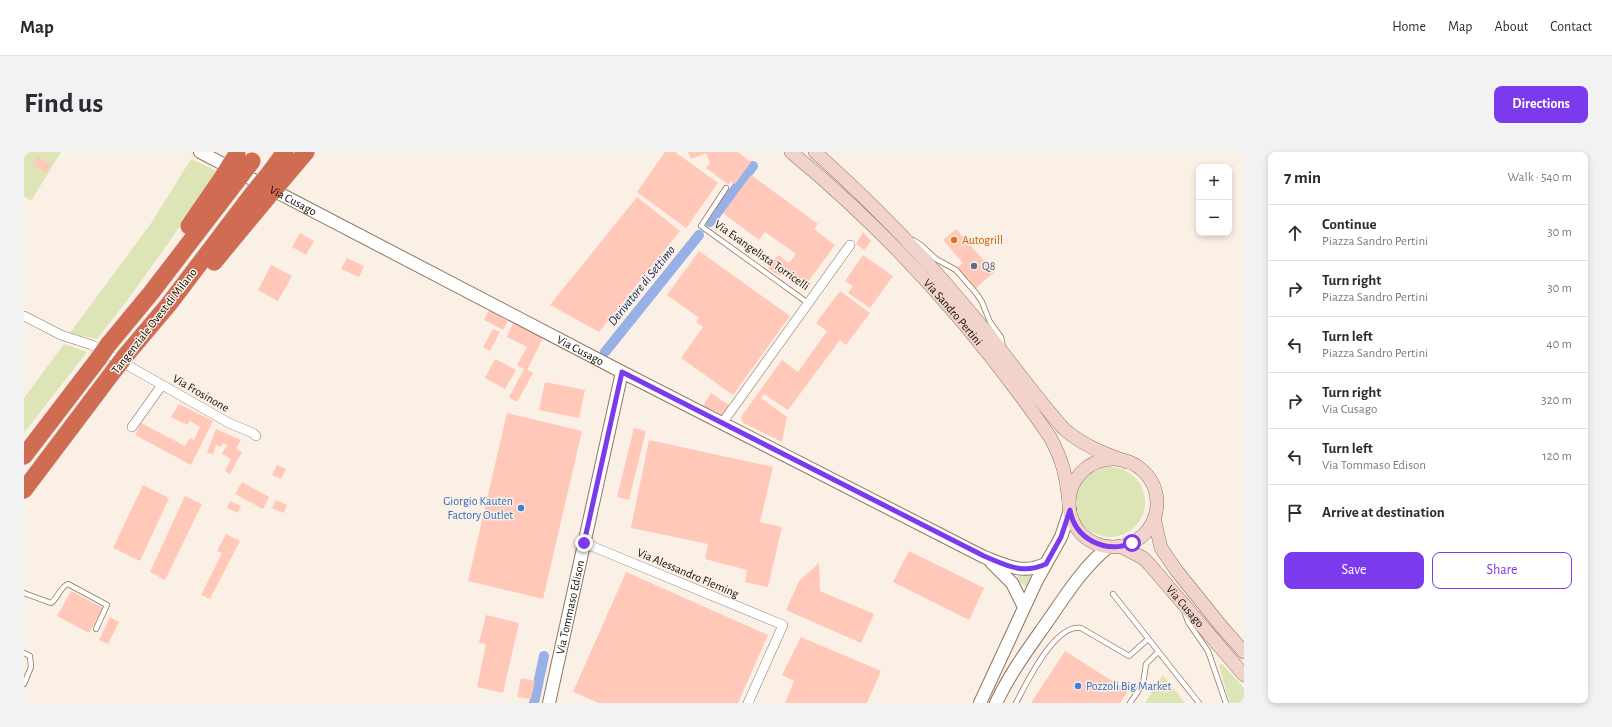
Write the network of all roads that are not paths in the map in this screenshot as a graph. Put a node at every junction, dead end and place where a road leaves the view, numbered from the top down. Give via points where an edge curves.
1 (200, 152) edge
2 (285, 152) edge
3 (306, 152) edge
4 (791, 152) edge
5 (815, 152) edge
6 (247, 155) edge
7 (277, 174) junction
8 (726, 188) dead end
9 (850, 246) dead end
10 (808, 302) junction
11 (24, 316) edge
12 (100, 350) junction
13 (126, 364) junction
14 (622, 372) junction
15 (162, 385) junction
16 (723, 422) junction
17 (132, 427) dead end
18 (256, 436) dead end
19 (24, 456) edge
20 (1127, 462) junction
21 (24, 490) edge
22 (1070, 506) junction
23 (1154, 518) junction
24 (584, 543) junction
25 (1114, 547) junction
26 (984, 556) junction
27 (1046, 564) junction
28 (24, 593) edge
29 (1113, 594) dead end
30 (1024, 607) junction
31 (1185, 607) junction
32 (96, 629) dead end
33 (1148, 639) junction
34 (1158, 652) junction
35 (1244, 652) edge
36 (24, 653) edge
37 (1244, 676) edge
38 (24, 684) edge
39 (550, 703) edge
40 (748, 703) edge
41 (980, 703) edge
42 (996, 703) edge
43 (1016, 703) edge
44 (1130, 703) edge
45 (1199, 703) edge
46 (1226, 703) edge

1 - 14 street, Via Cusago
2 - 7 highway, Tangenziale Ovest di Milano
3 - 7 highway
4 - 22 main road, Via Sandro Pertini via 877,229 986,352 1050,436 1066,475
5 - 20 main road, Via Sandro Pertini via 897,231 969,310 1054,417 1074,437 1096,450
6 - 12 highway, Tangenziale Ovest di Milano, bridge via 151,293
7 - 13 highway, Tangenziale Ovest di Milano, bridge via 169,304
8 - 10 lane, Via Evangelista Torricelli via 701,226
9 - 10 street, Via Evangelista Torricelli
10 - 16 street, Via Evangelista Torricelli
11 - 12 street via 61,335
12 - 13 street, Via Frosinone
12 - 19 highway, Tangenziale Ovest di Milano
13 - 15 street, Via Frosinone
13 - 21 highway, Tangenziale Ovest di Milano
14 - 16 street, Via Cusago
14 - 24 street, Via Tommaso Edison
15 - 17 street
15 - 18 street, Via Frosinone
16 - 26 street, Via Cusago
20 - 22 main road via 1111,459 1090,466 1074,483 1070,494
20 - 23 main road via 1141,470 1152,482 1157,498
22 - 25 main road via 1075,525 1082,534 1096,543
22 - 27 street via 1061,537
23 - 25 main road via 1142,537 1132,543
23 - 35 main road, Via Cusago via 1162,548 1176,570
24 - 39 street, Via Tommaso Edison
24 - 40 street, Via Alessandro Fleming via 783,625
25 - 31 main road, Via Cusago via 1143,558
25 - 42 street via 1082,573 1013,671
26 - 27 street, Via Cusago via 1020,569 1036,568
26 - 30 street, Via Cusago via 1012,583
27 - 30 street
28 - 32 lane via 51,603 64,585 68,584 107,605
29 - 33 lane
30 - 41 street
31 - 37 main road, Via Cusago
31 - 46 lane via 1188,622 1208,651
33 - 34 lane
33 - 43 lane via 1128,656 1080,628 1067,630 1037,663
34 - 44 lane via 1146,664 1143,684
34 - 45 lane
36 - 38 lane via 30,656 31,667

